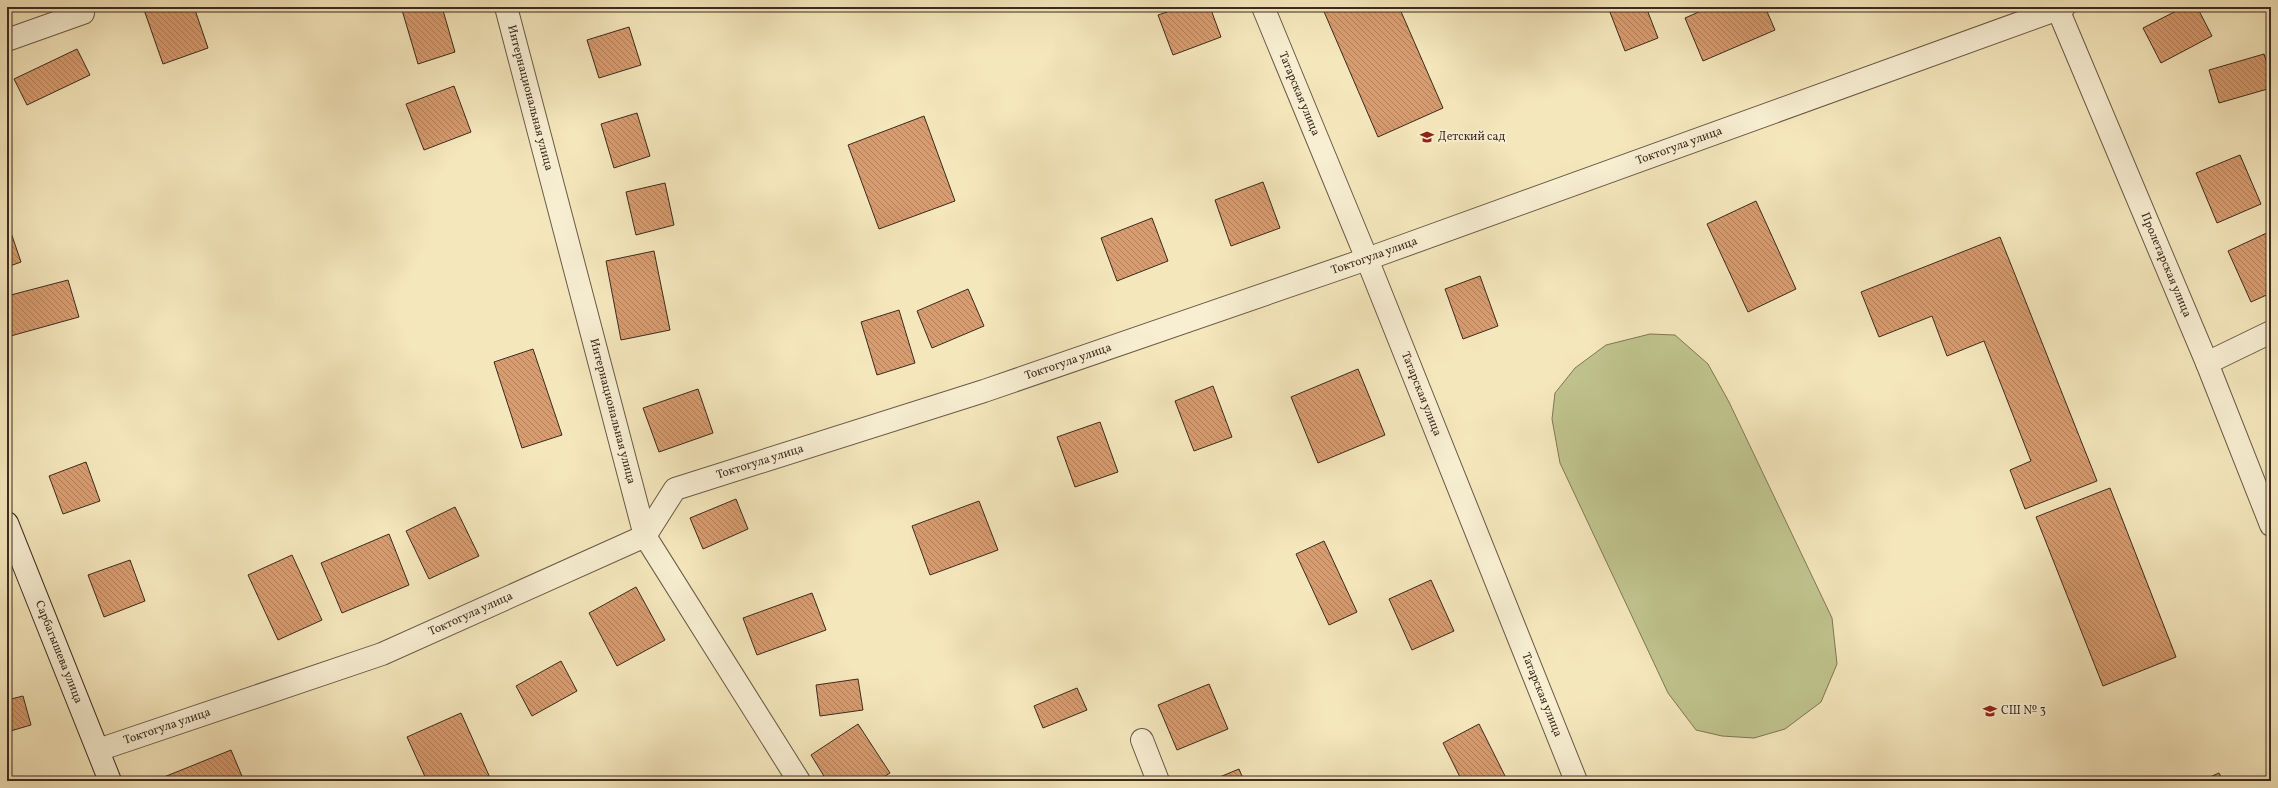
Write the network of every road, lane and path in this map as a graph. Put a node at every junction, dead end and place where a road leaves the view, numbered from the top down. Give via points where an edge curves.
1 (506, 7) edge
2 (1263, 7) edge
3 (2060, 8) edge
4 (83, 12) dead end
5 (7, 40) edge
6 (1367, 259) junction
7 (2271, 332) edge
8 (2207, 362) junction
9 (7, 523) edge
10 (2271, 525) edge
11 (645, 536) junction
12 (1142, 740) dead end
13 (98, 750) junction
14 (110, 781) edge
15 (799, 781) edge
16 (1158, 781) edge
17 (1576, 781) edge

1 - 11 street, Интернациональная улица
2 - 6 street, Татарская улица
3 - 6 street, Токтогула улица
3 - 8 street, Пролетарская улица
4 - 5 street
6 - 11 street, Токтогула улица via 984,391 675,490
6 - 17 street, Татарская улица
7 - 8 street
8 - 10 street, Пролетарская улица
9 - 13 street, Сарбагышева улица
11 - 13 street, Токтогула улица via 382,654
11 - 15 street, Интернациональная улица
12 - 16 street
13 - 14 street, Сарбагышева улица

